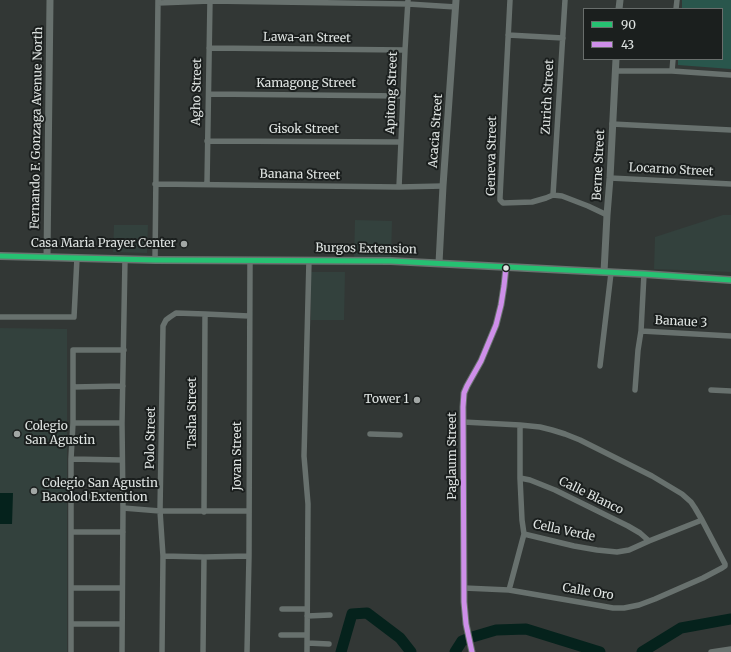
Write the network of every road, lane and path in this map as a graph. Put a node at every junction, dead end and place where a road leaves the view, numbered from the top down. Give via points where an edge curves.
1 (50, 0) edge
2 (510, 0) edge
3 (565, 0) edge
4 (158, 1) edge
5 (210, 1) edge
6 (408, 2) edge
7 (456, 3) edge
8 (508, 35) junction
9 (563, 38) junction
10 (209, 48) junction
11 (405, 50) junction
12 (616, 60) edge
13 (673, 60) edge
14 (616, 70) junction
15 (672, 71) junction
16 (731, 75) edge
17 (209, 94) junction
18 (403, 96) junction
19 (612, 124) junction
20 (731, 130) edge
21 (207, 141) junction
22 (401, 142) junction
23 (610, 178) junction
24 (156, 184) junction
25 (207, 184) junction
26 (731, 184) edge
27 (444, 186) junction
28 (400, 187) junction
29 (554, 194) junction
30 (607, 215) junction
31 (0, 256) edge
32 (47, 257) junction
33 (77, 258) junction
34 (125, 259) junction
35 (155, 260) junction
36 (309, 260) junction
37 (250, 261) junction
38 (439, 264) junction
39 (506, 267) junction
40 (608, 272) junction
41 (644, 274) junction
42 (731, 280) edge
43 (205, 314) junction
44 (249, 316) junction
45 (0, 318) edge
46 (641, 331) junction
47 (731, 336) edge
48 (124, 350) junction
49 (600, 366) dead end
50 (123, 386) junction
51 (73, 387) junction
52 (635, 390) dead end
53 (711, 390) dead end
54 (731, 391) edge
55 (463, 422) junction
56 (73, 423) junction
57 (122, 423) junction
58 (520, 425) junction
59 (370, 434) dead end
60 (400, 435) dead end
61 (71, 459) junction
62 (122, 460) junction
63 (520, 478) junction
64 (72, 496) junction
65 (123, 496) junction
66 (123, 508) junction
67 (160, 511) junction
68 (204, 512) junction
69 (249, 512) junction
70 (702, 520) junction
71 (72, 532) junction
72 (123, 532) junction
73 (524, 534) junction
74 (649, 541) junction
75 (163, 556) junction
76 (249, 556) junction
77 (204, 557) junction
78 (71, 588) junction
79 (122, 588) junction
80 (464, 588) junction
81 (509, 590) junction
82 (282, 609) dead end
83 (307, 609) junction
84 (330, 615) dead end
85 (307, 616) junction
86 (71, 624) junction
87 (122, 624) junction
88 (281, 635) dead end
89 (307, 635) junction
90 (307, 643) junction
91 (329, 644) dead end
92 (471, 649) edge
93 (731, 649) edge
94 (71, 652) edge
95 (122, 652) edge
96 (162, 652) edge
97 (203, 652) edge
98 (247, 652) edge
99 (307, 652) edge
100 (711, 652) edge

1 - 32 street, Fernando F. Gonzaga Avenue North
2 - 8 street, Geneva Street
3 - 9 street, Zurich Street
4 - 5 street
4 - 24 street
5 - 6 street
5 - 10 street, Agho Street
6 - 7 street
6 - 11 street, Apitong Street
7 - 27 street, Acacia Street
8 - 9 street
8 - 29 street, Geneva Street via 500,200 503,203 532,202
9 - 29 street, Zurich Street
10 - 11 street, Lawa-an Street
10 - 17 street, Agho Street
11 - 18 street, Apitong Street
12 - 14 street, Berne Street
13 - 15 street
14 - 15 street
14 - 19 street, Berne Street
15 - 16 street
17 - 18 street, Kamagong Street
17 - 21 street, Agho Street
18 - 22 street, Apitong Street
19 - 20 street
19 - 23 street, Berne Street
21 - 22 street, Gisok Street
21 - 25 street, Agho Street
22 - 28 street, Apitong Street
23 - 26 street, Locarno Street
23 - 30 street, Berne Street
24 - 25 street, Banana Street
24 - 35 street
25 - 28 street, Banana Street
27 - 28 street, Banana Street
27 - 38 street, Acacia Street
29 - 30 street
30 - 40 street, Berne Street
31 - 32 main road, Burgos Extension
32 - 33 main road, Burgos Extension
33 - 34 main road, Burgos Extension
33 - 45 street via 74,317
34 - 35 main road, Burgos Extension
34 - 48 street
35 - 37 main road, Burgos Extension
36 - 37 main road, Burgos Extension
36 - 38 main road, Burgos Extension
36 - 83 street via 304,456 308,504
37 - 44 street, Jovan Street
38 - 39 main road, Burgos Extension
39 - 40 main road, Burgos Extension
39 - 55 street, Paglaum Street via 496,325 464,394
40 - 41 main road, Burgos Extension
40 - 49 street
41 - 42 main road, Burgos Extension
41 - 46 street
43 - 44 street
43 - 67 street, Polo Street via 176,313 166,320 163,326
43 - 68 street, Tasha Street
44 - 69 street, Jovan Street
46 - 47 street, Banaue 3
46 - 52 street, Banaue 3
48 - 50 street
48 - 51 street via 73,350
50 - 51 street
50 - 57 street
51 - 56 street
53 - 54 street
55 - 58 street
55 - 80 street, Paglaum Street
56 - 57 street
56 - 61 street
57 - 62 street
58 - 63 street, Cella Verde
58 - 70 street via 565,434 652,476 682,494 691,502
59 - 60 street
61 - 62 street
61 - 64 street
62 - 65 street
63 - 73 street, Cella Verde
63 - 74 street, Calle Blanco via 577,500 628,526
64 - 65 street
64 - 71 street
65 - 66 street
66 - 67 street
66 - 72 street
67 - 68 street
67 - 75 street, Polo Street
68 - 69 street
69 - 76 street, Jovan Street
70 - 74 street, Cella Verde
70 - 81 street, Calle Oro via 725,564 724,567 646,602 614,608
71 - 72 street
71 - 78 street
72 - 79 street
73 - 74 street, Cella Verde via 574,546 617,552 629,550
73 - 81 street
75 - 77 street
75 - 96 street, Polo Street
76 - 77 street
76 - 98 street, Jovan Street
77 - 97 street
78 - 79 street
78 - 86 street
79 - 87 street
80 - 81 street, Calle Oro
80 - 92 street, Paglaum Street via 466,624
82 - 83 street
83 - 85 street
84 - 85 street
85 - 89 street
86 - 87 street
86 - 94 street
87 - 95 street
88 - 89 street
89 - 90 street
90 - 91 street
90 - 99 street
93 - 100 street

